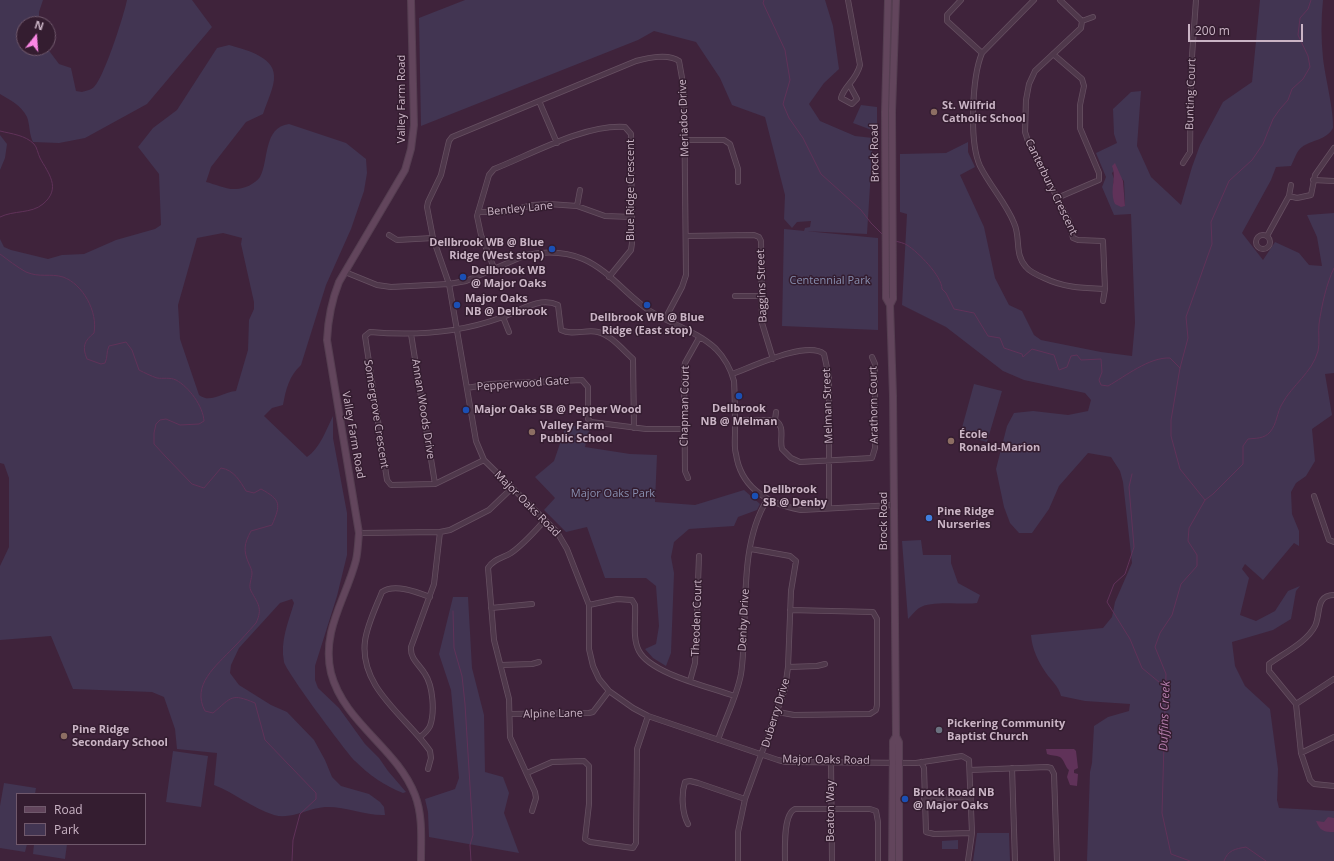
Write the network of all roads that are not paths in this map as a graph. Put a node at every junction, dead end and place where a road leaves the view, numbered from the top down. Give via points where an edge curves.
1 (411, 0) edge
2 (848, 0) edge
3 (888, 0) edge
4 (896, 0) edge
5 (961, 0) edge
6 (1034, 0) edge
7 (1060, 0) edge
8 (1196, 0) edge
9 (1093, 17) dead end
10 (1082, 21) junction
11 (982, 53) junction
12 (1053, 54) junction
13 (850, 86) dead end
14 (539, 101) junction
15 (685, 140) junction
16 (557, 143) junction
17 (1334, 148) edge
18 (1183, 163) dead end
19 (1313, 180) junction
20 (1334, 180) edge
21 (738, 182) dead end
22 (1291, 185) dead end
23 (580, 190) dead end
24 (1289, 196) junction
25 (1057, 198) junction
26 (577, 206) junction
27 (478, 212) junction
28 (632, 216) junction
29 (388, 235) dead end
30 (686, 236) junction
31 (1266, 236) dead end
32 (433, 238) junction
33 (890, 243) junction
34 (494, 268) junction
35 (345, 272) junction
36 (609, 277) junction
37 (449, 284) junction
38 (1105, 289) junction
39 (735, 296) dead end
40 (761, 296) junction
41 (1103, 301) dead end
42 (502, 317) junction
43 (665, 319) junction
44 (458, 330) junction
45 (509, 332) dead end
46 (411, 334) junction
47 (699, 338) junction
48 (872, 357) dead end
49 (773, 359) junction
50 (732, 374) junction
51 (467, 388) junction
52 (776, 412) dead end
53 (735, 420) junction
54 (775, 420) junction
55 (634, 428) junction
56 (685, 429) junction
57 (484, 460) junction
58 (829, 461) junction
59 (688, 478) dead end
60 (435, 484) junction
61 (512, 488) junction
62 (1314, 496) dead end
63 (767, 500) junction
64 (894, 505) junction
65 (829, 508) junction
66 (545, 520) junction
67 (440, 532) junction
68 (359, 533) junction
69 (1334, 542) edge
70 (751, 549) junction
71 (699, 556) dead end
72 (1334, 595) edge
73 (430, 596) junction
74 (532, 604) dead end
75 (589, 605) junction
76 (491, 608) junction
77 (790, 610) junction
78 (539, 662) dead end
79 (825, 664) dead end
80 (501, 665) junction
81 (788, 667) junction
82 (1334, 679) edge
83 (690, 681) junction
84 (609, 691) junction
85 (734, 696) junction
86 (1296, 704) junction
87 (778, 712) junction
88 (510, 714) junction
89 (648, 716) junction
90 (896, 736) junction
91 (420, 737) junction
92 (1334, 737) edge
93 (718, 740) junction
94 (1301, 753) junction
95 (762, 756) junction
96 (831, 761) junction
97 (892, 762) junction
98 (899, 762) junction
99 (921, 762) junction
100 (1012, 768) junction
101 (428, 769) dead end
102 (970, 770) junction
103 (527, 774) junction
104 (1334, 786) edge
105 (971, 797) junction
106 (924, 798) junction
107 (745, 799) junction
108 (831, 809) junction
109 (532, 811) dead end
110 (688, 824) dead end
111 (972, 833) junction
112 (421, 861) edge
113 (738, 861) edge
114 (785, 861) edge
115 (832, 861) edge
116 (878, 861) edge
117 (892, 861) edge
118 (899, 861) edge
119 (968, 861) edge
120 (1015, 861) edge
121 (1057, 861) edge

1 - 35 main road, Valley Farm Road via 414,125 411,149 405,170
2 - 13 street via 860,65 858,74
3 - 33 main road, Brock Road via 885,112 886,216
4 - 33 main road, Brock Road via 892,104 893,217
5 - 11 street via 947,15 947,21
6 - 11 street
7 - 10 street
8 - 18 street, Bunting Court via 1191,70 1190,152
9 - 10 street
10 - 12 street, Canterbury Crescent via 1081,28
11 - 38 street via 975,81 975,147 981,167 1014,224 1020,258 1034,273 1056,284 1079,289
12 - 25 street, Canterbury Crescent via 1036,71 1029,84 1026,132 1032,150
12 - 25 street via 1082,79 1084,86 1080,105 1080,128 1099,180
14 - 15 street, Meriadoc Drive via 636,61 647,58 675,58 681,65 684,89
14 - 16 street
14 - 32 street, Major Oaks Road via 452,137 441,175 428,202
15 - 21 street via 724,140 730,144 738,170
15 - 30 street, Meriadoc Drive
16 - 27 street, Blue Ridge Crescent via 494,169 489,175
16 - 28 street, Blue Ridge Crescent via 601,127 621,127 628,130 631,134
17 - 19 street
19 - 20 street
19 - 24 street via 1313,192 1309,197
22 - 24 street
23 - 26 street
24 - 31 street
25 - 38 street, Canterbury Crescent via 1069,221 1073,238 1103,240
26 - 27 street, Bentley Lane via 549,204 505,212
26 - 28 street, Bentley Lane via 605,216
27 - 34 street, Blue Ridge Crescent via 479,228
28 - 36 street, Blue Ridge Crescent via 630,250
29 - 32 street via 397,240
30 - 40 street, Baggins Street via 759,237
30 - 43 street, Meriadoc Drive via 686,275
32 - 37 street, Major Oaks Road
33 - 64 main road, Brock Road via 893,299 890,305
34 - 36 street via 526,255 558,252 585,260
34 - 37 street via 466,281
35 - 37 street via 378,285 391,287
35 - 68 main road, Valley Farm Road via 331,300 327,340
36 - 43 street via 650,311
37 - 44 street, Major Oaks Road
38 - 41 street, Canterbury Crescent
39 - 40 street
40 - 49 street, Baggins Street via 762,323
42 - 44 street, Somergrove Crescent
42 - 45 street
42 - 55 street, Somergrove Crescent via 534,304 552,302 558,305 561,330 598,332 606,336 633,359
43 - 47 street
44 - 46 street, Somergrove Crescent
44 - 51 street, Major Oaks Road
46 - 60 street, Annan Woods Drive
46 - 60 street, Somergrove Crescent via 370,332 365,336 373,394 388,482 391,485
47 - 50 street via 717,350
47 - 56 street, Chapman Court via 685,363
48 - 58 street, Arathorn Court via 875,364 874,455 872,458
49 - 50 street, Melman Street
49 - 58 street, Melman Street via 801,350 820,351 824,354 829,377
50 - 53 street
51 - 55 street, Pepperwood Gate via 582,380 588,387 588,420
51 - 57 street, Major Oaks Road via 476,441
52 - 54 street
53 - 54 street
53 - 63 street via 739,466 744,477
54 - 58 street via 781,426 782,449 791,458 800,462
55 - 56 street, Pepperwood Gate
56 - 59 street, Chapman Court via 685,471
57 - 60 street, Somergrove Crescent
57 - 61 street, Major Oaks Road
58 - 65 street, Melman Street
61 - 66 street, Major Oaks Road
61 - 67 street via 489,510 450,530
62 - 69 street via 1330,540
63 - 65 street via 801,510
63 - 70 street, Denby Drive via 756,521
64 - 65 street
64 - 90 main road, Brock Road
66 - 75 street, Major Oaks Road via 561,537
66 - 76 street via 525,542 511,553 491,563 488,568
67 - 68 street
67 - 73 street via 436,575
68 - 112 main road, Valley Farm Road via 355,560 331,628 328,652 331,673 345,706 397,766 414,793 420,816
70 - 77 street, Duberry Drive via 790,556 796,561
70 - 85 street, Denby Drive via 745,586 741,671
71 - 83 street, Theoden Court via 695,663
72 - 86 street via 1324,598 1321,602 1312,632 1269,664 1269,671
73 - 91 street via 411,647 412,657 426,674 431,694 430,727
73 - 91 street via 410,590 386,589 382,592 364,645 366,665 372,682
74 - 76 street
75 - 83 street via 617,599 632,600 635,605 636,641 643,657 664,672
75 - 84 street, Major Oaks Road via 590,658 599,679
76 - 80 street via 494,640
77 - 81 street, Duberry Drive
77 - 87 street via 873,612 876,619 877,705 876,710 870,714 794,715
78 - 80 street
79 - 81 street
80 - 88 street
81 - 87 street, Duberry Drive
82 - 86 street
83 - 85 street
84 - 88 street, Alpine Lane via 593,712 589,713
84 - 89 street, Major Oaks Road
85 - 93 street, Denby Drive
86 - 94 street
87 - 95 street, Duberry Drive
88 - 103 street via 510,738
89 - 93 street, Major Oaks Road
89 - 103 street via 637,749 636,843 633,848 590,842 585,839 589,804 589,766 584,761 552,762
90 - 97 main road, Brock Road via 893,741
90 - 98 main road, Brock Road via 899,742
91 - 101 street via 430,752
92 - 94 street
93 - 95 street, Major Oaks Road
94 - 104 street via 1310,780 1314,784
95 - 96 street, Major Oaks Road via 786,762
95 - 107 street, Duberry Drive
96 - 97 street, Major Oaks Road
96 - 108 street, Beaton Way
97 - 98 street, Major Oaks Road
97 - 117 main road, Brock Road
98 - 99 street, Major Oaks Road
98 - 118 main road, Brock Road
99 - 102 street, Major Oaks Road via 962,756 969,760
99 - 106 street via 924,768
100 - 102 street
100 - 120 street
100 - 121 street via 1047,767 1053,770
102 - 105 street
103 - 109 street via 536,792
105 - 106 street
105 - 111 street
106 - 111 street via 926,832
107 - 110 street via 698,782 685,782 684,816
107 - 113 street, Duberry Drive via 738,832
108 - 114 street via 791,810 785,835
108 - 115 street, Beaton Way
108 - 116 street via 876,811
111 - 119 street

